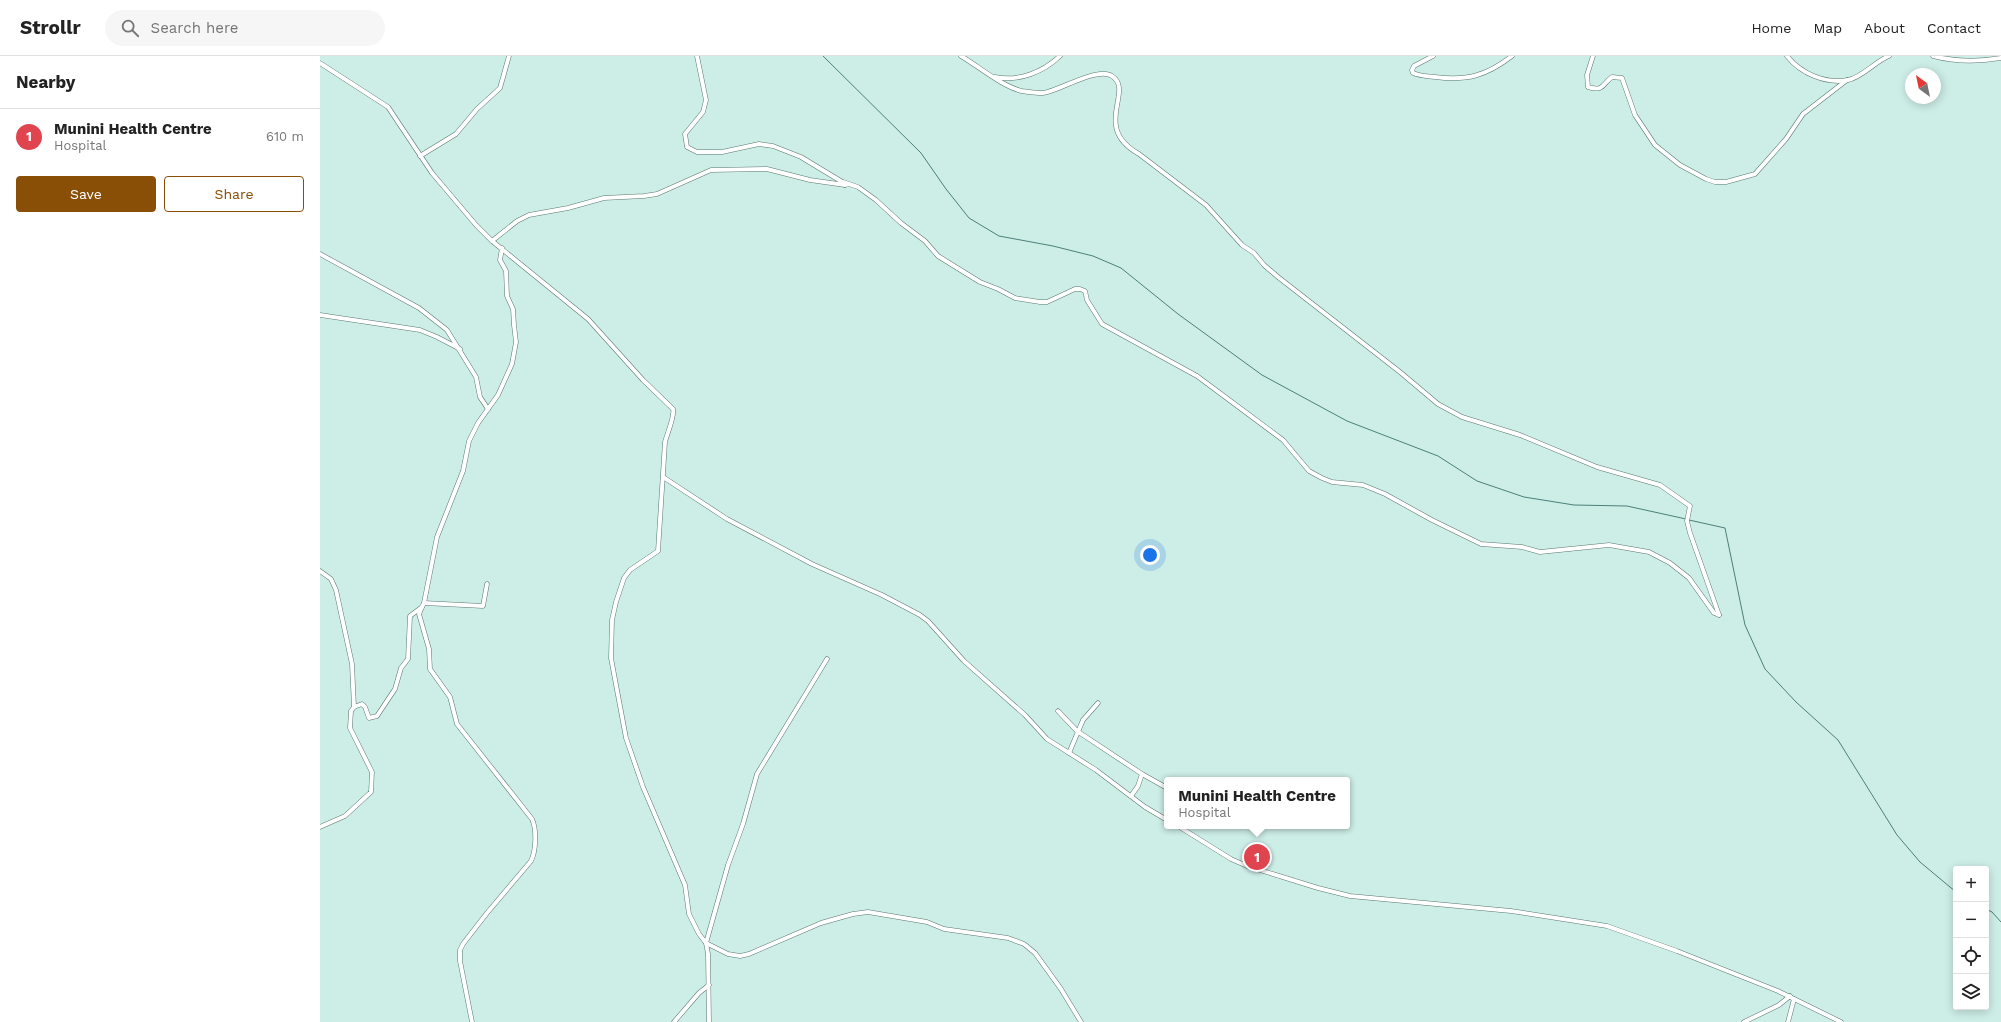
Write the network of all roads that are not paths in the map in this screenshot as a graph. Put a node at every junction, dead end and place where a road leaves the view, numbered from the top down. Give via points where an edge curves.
1 (509, 56) edge
2 (697, 56) edge
3 (961, 56) edge
4 (1060, 56) edge
5 (1433, 56) edge
6 (1512, 56) edge
7 (1593, 56) edge
8 (1787, 56) edge
9 (1889, 56) edge
10 (1932, 56) edge
11 (2001, 58) edge
12 (320, 63) edge
13 (993, 76) junction
14 (1847, 80) junction
15 (420, 156) junction
16 (845, 185) junction
17 (492, 241) junction
18 (502, 248) junction
19 (320, 254) edge
20 (320, 315) edge
21 (461, 350) junction
22 (488, 409) junction
23 (663, 477) junction
24 (320, 571) edge
25 (487, 584) dead end
26 (423, 605) junction
27 (827, 659) dead end
28 (1098, 703) dead end
29 (354, 707) junction
30 (1058, 711) dead end
31 (1077, 732) junction
32 (1068, 753) junction
33 (1142, 774) junction
34 (1164, 786) edge
35 (1131, 796) junction
36 (1164, 818) edge
37 (320, 827) edge
38 (1183, 829) edge
39 (706, 943) junction
40 (709, 985) junction
41 (1792, 998) junction
42 (1834, 1020) edge
43 (472, 1022) edge
44 (674, 1022) edge
45 (709, 1022) edge
46 (1081, 1022) edge
47 (1744, 1022) edge
48 (1788, 1022) edge
49 (1841, 1022) edge

1 - 15 street via 500,88 477,109 456,134
2 - 16 street via 706,100 703,112 685,134 689,149 708,152 730,151 759,144 773,146 801,157
3 - 13 street
4 - 13 street via 1039,72 1009,78
5 - 6 street via 1414,66 1413,73 1442,78 1469,78
7 - 14 street via 1587,75 1588,87 1602,88 1612,77 1622,78 1635,115 1655,145 1680,165 1715,182 1726,182 1755,174 1786,140 1803,114
8 - 14 street via 1806,74
9 - 14 street
10 - 11 street via 1964,61
12 - 15 street via 388,107
13 - 16 street via 1020,91 1038,93 1080,79 1103,74 1113,76 1120,95 1114,122 1120,139 1206,205 1242,245 1278,277 1438,404 1462,417 1520,435 1597,467 1660,485 1690,506 1687,521 1690,533 1719,615 1714,613 1689,578 1654,554 1609,545 1540,552 1522,547 1482,544 1384,494 1363,486 1332,482 1322,478 1309,471 1282,440 1197,376 1102,324 1087,300 1085,291 1075,290 1047,302 1015,298 957,269 938,256 925,241 901,223 882,204 858,187 843,182
15 - 17 street via 461,209
16 - 17 street via 810,180 767,169 710,170 657,194 604,198 529,215
17 - 18 street
18 - 22 street via 500,260 506,271 508,296 513,309 515,348 511,369
18 - 23 street via 588,319 673,409 665,442
19 - 21 street via 426,312 447,330
20 - 21 street via 420,330
21 - 22 street via 476,377 481,399
22 - 26 street via 469,441 462,471 437,537
23 - 32 street via 727,519 812,564 920,614 964,661 1047,739
23 - 39 street via 658,551 635,566 624,578 612,620 611,658 630,750 649,805 685,885 689,914
24 - 29 street via 331,579 336,590 352,664
25 - 26 street via 483,606
26 - 29 street via 410,616 408,659 401,668 395,689 382,710 377,716 369,718 362,704
26 - 43 street via 419,614 429,649 430,669 450,697 457,724 534,824 531,861 460,950
27 - 39 street via 757,774
28 - 31 street
29 - 37 street via 351,711 350,728 372,772 372,792 345,816
30 - 31 street
31 - 32 street
31 - 33 street
32 - 35 street
33 - 34 street
33 - 35 street
35 - 36 street via 1145,808
38 - 41 street via 1247,866 1318,888 1350,896 1511,911 1607,926 1677,951
39 - 40 street
39 - 46 street via 728,954 740,956 821,923 868,912 927,922 944,929 1008,938 1024,944 1035,953
40 - 44 street
40 - 45 street
41 - 42 street
41 - 47 street
41 - 48 street
42 - 49 street

